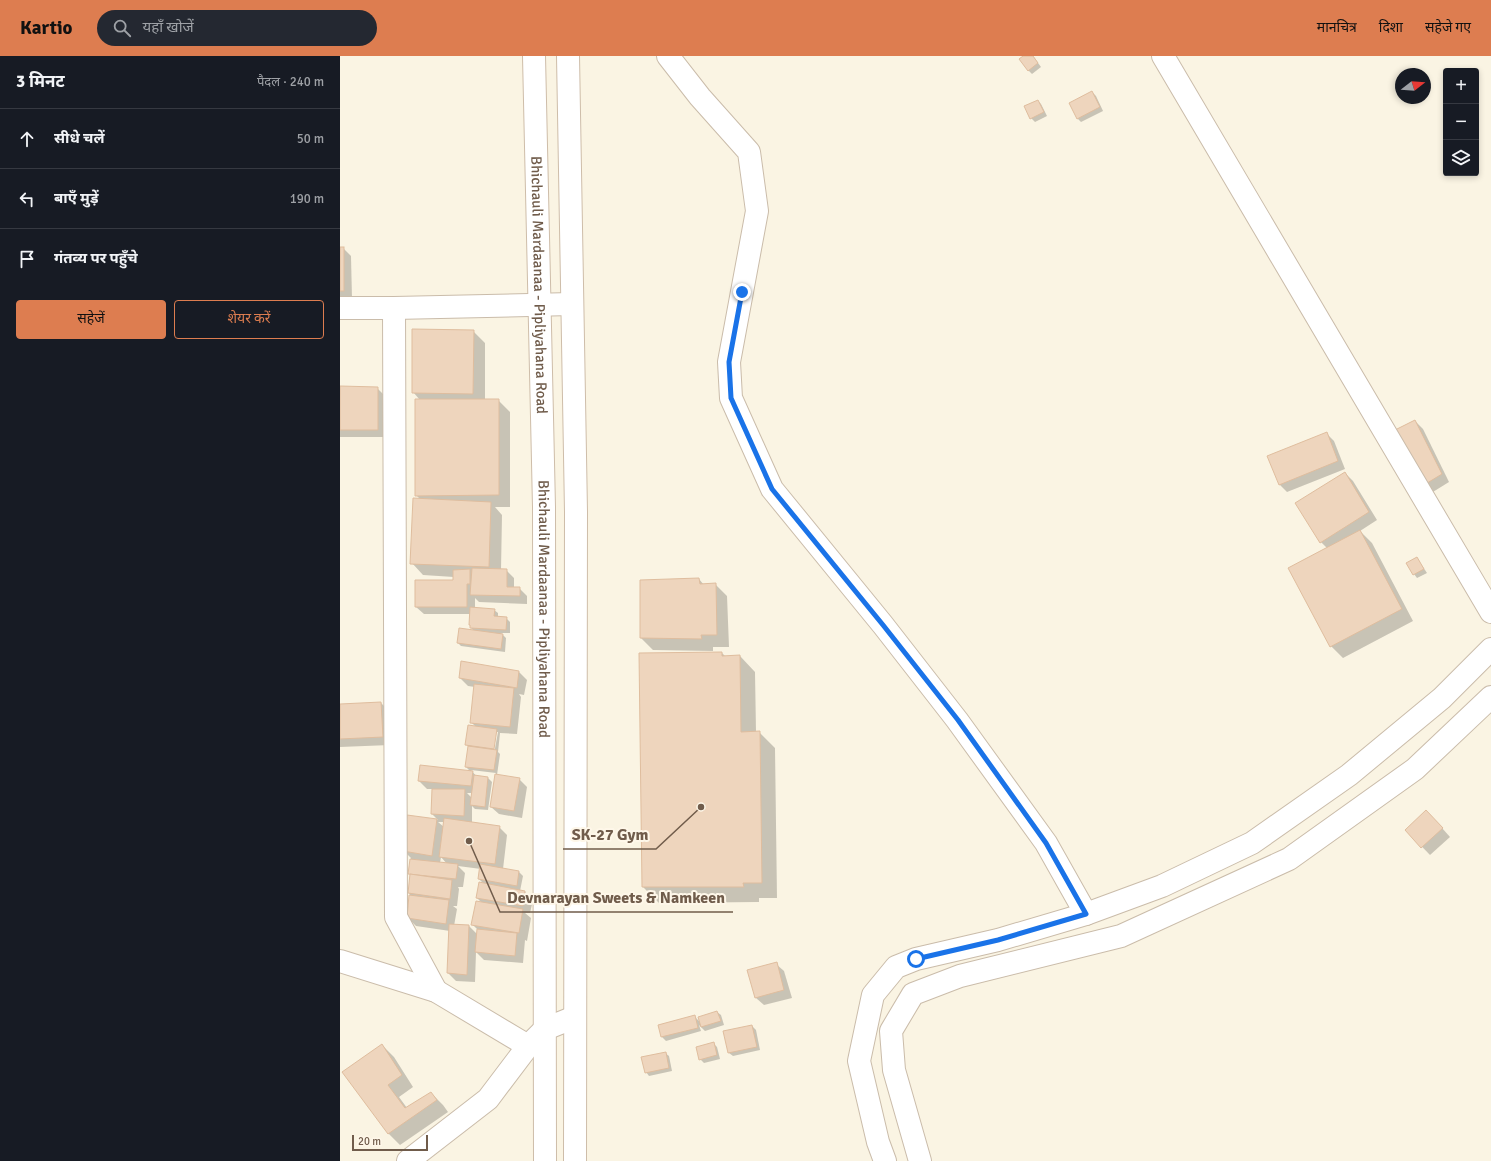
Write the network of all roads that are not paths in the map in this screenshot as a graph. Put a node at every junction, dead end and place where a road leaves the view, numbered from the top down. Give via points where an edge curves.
1 (534, 56) edge
2 (568, 56) edge
3 (668, 56) edge
4 (1163, 56) edge
5 (572, 304) junction
6 (540, 305) junction
7 (340, 308) edge
8 (394, 308) junction
9 (1491, 612) edge
10 (1491, 649) edge
11 (1491, 697) edge
12 (1086, 914) junction
13 (340, 961) edge
14 (436, 992) junction
15 (575, 1017) junction
16 (544, 1029) junction
17 (528, 1046) junction
18 (408, 1161) edge
19 (545, 1161) edge
20 (575, 1161) edge
21 (885, 1161) edge
22 (920, 1161) edge

1 - 6 street, Bhichauli Mardaanaa - Pipliyahana Road
2 - 5 street, Bhichauli Mardaanaa - Pipliyahana Road
3 - 12 street via 749,152 757,211 729,362 731,398 772,489 958,720 1046,843
4 - 9 street
5 - 6 street
5 - 15 street, Bhichauli Mardaanaa - Pipliyahana Road via 576,512
6 - 8 street
6 - 16 street, Bhichauli Mardaanaa - Pipliyahana Road via 544,506
7 - 8 street
8 - 14 street via 396,917
10 - 12 street via 1442,698 1349,775 1252,843 1162,886
11 - 22 street via 1415,769 1289,859 1121,936 960,976 913,994 891,1030 894,1070
12 - 21 street via 998,940 916,959 896,967 873,995 859,1061
13 - 14 street
14 - 17 street
15 - 16 street
15 - 20 street, Bhichauli Mardaanaa - Pipliyahana Road
16 - 17 street
16 - 19 street, Bhichauli Mardaanaa - Pipliyahana Road
17 - 18 street via 488,1099

